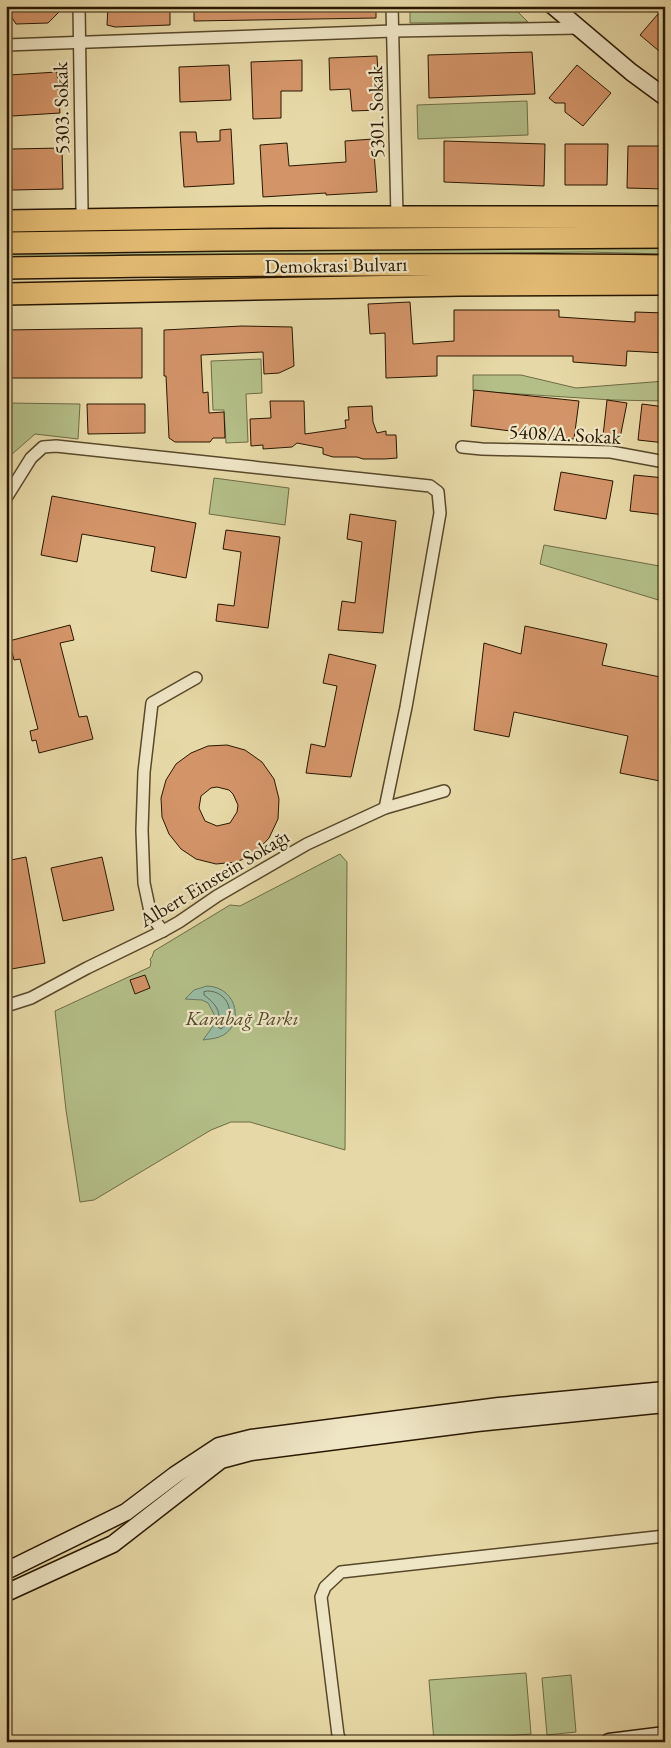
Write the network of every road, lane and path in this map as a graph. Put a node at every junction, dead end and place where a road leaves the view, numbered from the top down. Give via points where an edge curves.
1 (79, 6) edge
2 (392, 6) edge
3 (553, 6) edge
4 (578, 28) junction
5 (393, 31) junction
6 (78, 41) junction
7 (6, 44) edge
8 (665, 98) edge
9 (82, 209) dead end
10 (397, 216) junction
11 (665, 217) edge
12 (6, 221) edge
13 (665, 237) edge
14 (6, 243) edge
15 (665, 266) edge
16 (6, 268) edge
17 (665, 284) edge
18 (6, 294) edge
19 (462, 447) dead end
20 (665, 462) edge
21 (6, 498) edge
22 (196, 678) dead end
23 (444, 792) dead end
24 (385, 808) junction
25 (163, 931) junction
26 (6, 1006) edge
27 (665, 1390) edge
28 (665, 1404) edge
29 (665, 1536) edge
30 (6, 1571) edge
31 (6, 1593) edge
32 (665, 1736) edge
33 (341, 1742) edge
34 (609, 1742) edge

1 - 6 street, 5303. Sokak
2 - 5 street, 5301. Sokak
3 - 4 street
4 - 5 street
4 - 8 street
5 - 6 street
5 - 10 street, 5301. Sokak
6 - 7 street
6 - 9 street, 5303. Sokak
10 - 11 highway
10 - 12 highway
13 - 14 highway, Demokrasi Bulvarı
15 - 16 highway, Demokrasi Bulvarı via 365,264
17 - 18 highway
19 - 20 street, 5408/A. Sokak via 611,452
21 - 24 street via 31,458 43,447 56,446 430,486 438,492 440,513
22 - 25 street via 152,703 144,772 144,883 151,916
23 - 24 street, Albert Einstein Sokağı
24 - 25 street, Albert Einstein Sokağı via 307,844
25 - 26 street, Albert Einstein Sokağı via 31,998
27 - 30 street via 480,1408 251,1438 219,1446 126,1512
28 - 31 street via 261,1450 221,1460 113,1544
29 - 33 street via 341,1572 326,1586 321,1597
32 - 34 street

